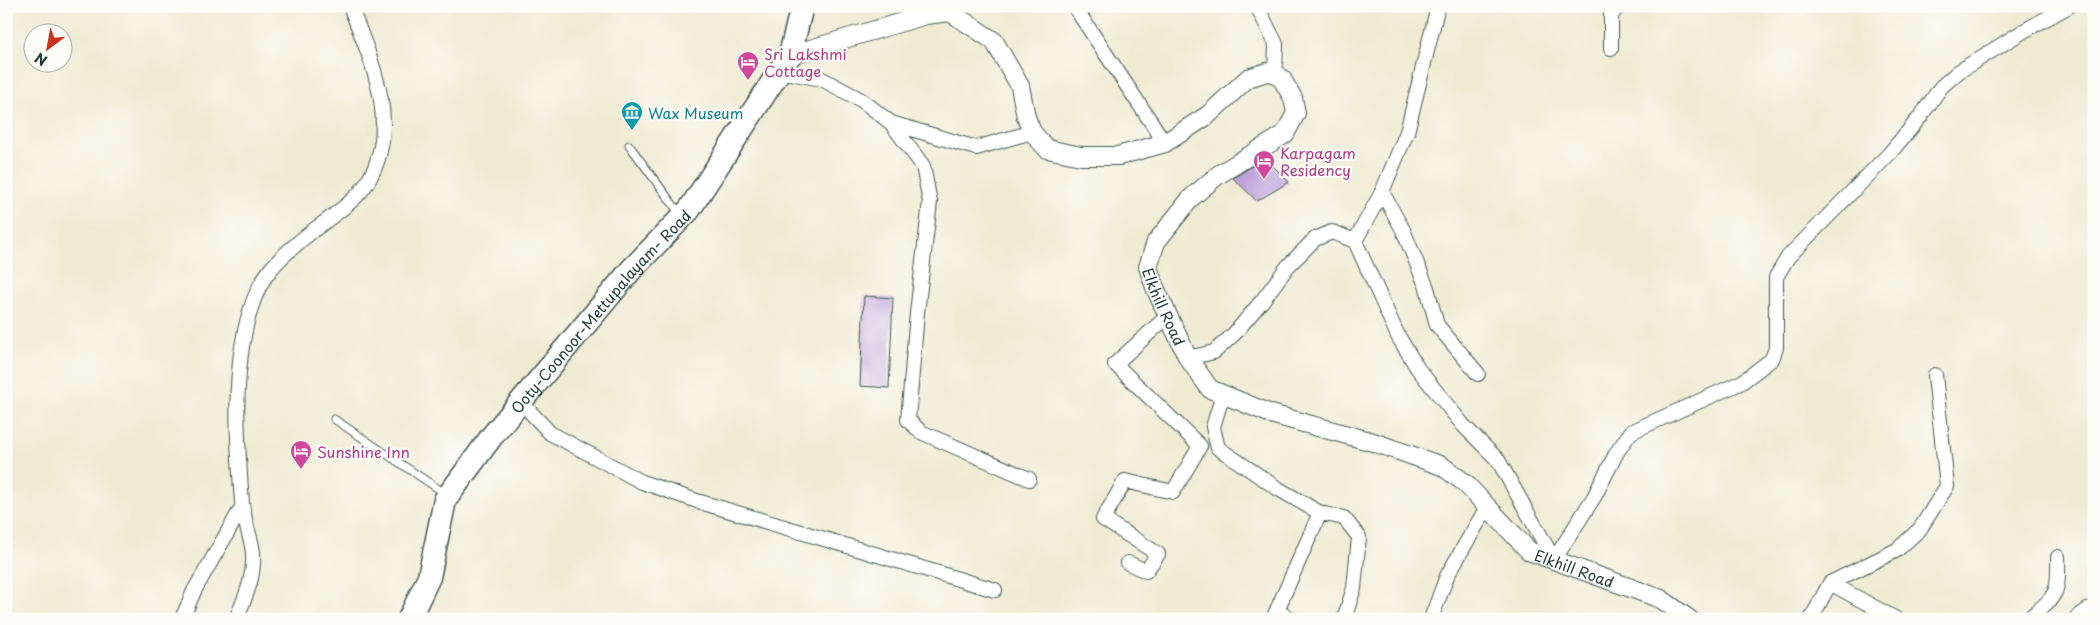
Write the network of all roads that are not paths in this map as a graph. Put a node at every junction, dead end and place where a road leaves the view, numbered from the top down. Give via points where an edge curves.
1 (350, 6) edge
2 (802, 6) edge
3 (1074, 6) edge
4 (1257, 6) edge
5 (1438, 6) edge
6 (1619, 6) edge
7 (2069, 6) edge
8 (1611, 48) dead end
9 (785, 63) junction
10 (1275, 74) junction
11 (891, 123) junction
12 (1032, 132) junction
13 (1165, 143) junction
14 (629, 145) dead end
15 (1382, 192) junction
16 (682, 217) junction
17 (1354, 241) junction
18 (1169, 315) junction
19 (1188, 358) junction
20 (1478, 374) dead end
21 (1935, 375) dead end
22 (1223, 394) junction
23 (521, 402) junction
24 (334, 419) dead end
25 (1029, 479) dead end
26 (448, 496) junction
27 (242, 506) junction
28 (1487, 507) junction
29 (1320, 513) junction
30 (2058, 557) dead end
31 (1554, 560) junction
32 (1128, 563) dead end
33 (1830, 582) junction
34 (994, 590) dead end
35 (2089, 608) dead end
36 (1275, 614) edge
37 (1876, 614) edge
38 (182, 619) edge
39 (236, 619) edge
40 (409, 619) edge
41 (1291, 619) edge
42 (1344, 619) edge
43 (1431, 619) edge
44 (1689, 619) edge
45 (1811, 619) edge
46 (1896, 619) edge
47 (2028, 619) edge
48 (2075, 619) edge

1 - 27 street via 382,100 382,148 362,190 277,260 260,284 241,358 237,418
2 - 9 highway, Ooty-Coonoor-Mettupalayam- Road
3 - 13 street
4 - 10 street via 1276,44
5 - 15 street via 1407,132
6 - 8 street via 1611,14
7 - 31 street via 1958,72 1941,87 1889,154 1788,257 1776,277 1776,348 1772,359 1742,382 1630,432
9 - 11 street via 862,101
9 - 12 street via 926,15 950,12 994,41 1020,86
9 - 16 highway, Ooty-Coonoor-Mettupalayam- Road
10 - 13 street via 1270,71 1248,78 1208,115
10 - 18 street, Elkhill Road via 1282,79 1293,98 1296,113 1285,134 1218,175 1191,198 1156,242 1148,267
11 - 12 street via 976,148
11 - 25 street via 923,166 930,202 908,420 921,432
12 - 13 street via 1047,149 1081,156 1118,156
14 - 16 lane
15 - 17 street
15 - 20 street via 1403,230 1428,288 1437,325
16 - 23 highway, Ooty-Coonoor-Mettupalayam- Road via 631,270
17 - 19 street via 1332,232 1315,239 1288,266 1234,334 1214,352
17 - 31 street via 1398,336 1418,369 1463,425 1498,460
18 - 19 street, Elkhill Road
18 - 32 street via 1115,364 1200,446 1173,492 1126,481 1102,519 1158,554 1146,571
19 - 22 street, Elkhill Road via 1210,388
21 - 33 street via 1947,486 1920,530 1897,550
22 - 28 street, Elkhill Road via 1271,414 1373,442 1442,466 1465,483
22 - 29 street via 1213,427 1218,448
23 - 26 highway, Ooty-Coonoor-Mettupalayam- Road
23 - 34 street via 550,433 642,482
24 - 26 lane
26 - 40 highway, Ooty-Coonoor-Mettupalayam- Road via 430,577
27 - 38 street via 194,591
27 - 39 street via 252,549 253,570 249,590
28 - 31 street, Elkhill Road via 1529,551
28 - 43 street via 1447,576
29 - 36 street
29 - 42 street via 1344,518 1359,538 1354,588
30 - 47 street via 2059,584 2051,601
31 - 44 street, Elkhill Road via 1661,599
33 - 37 street
33 - 45 street
35 - 48 street
36 - 41 street
37 - 46 street

